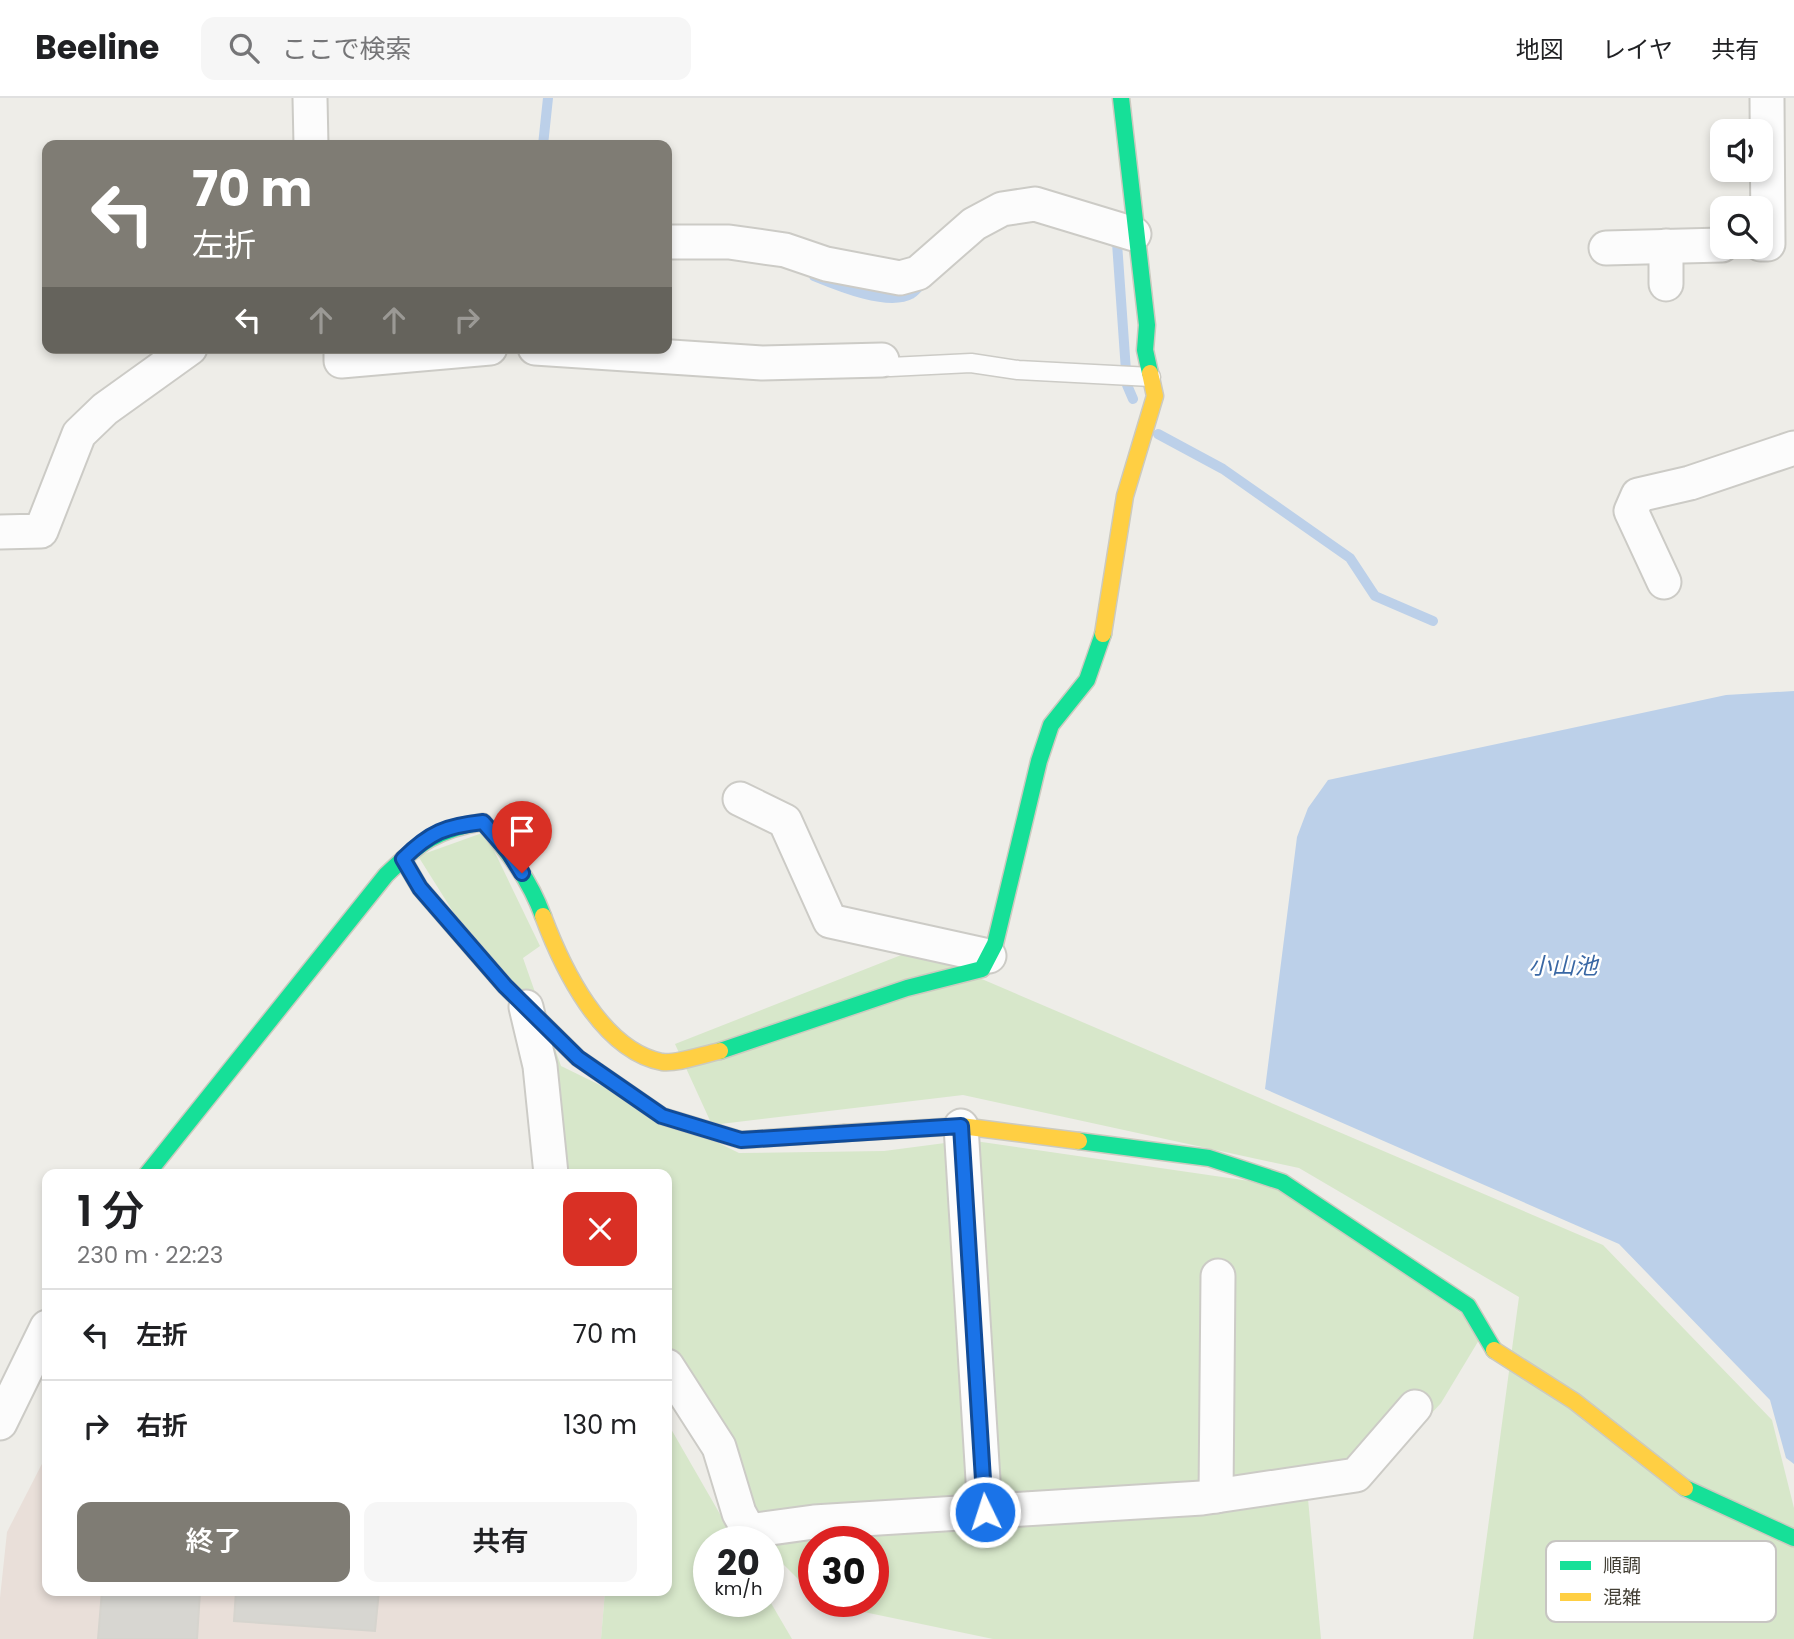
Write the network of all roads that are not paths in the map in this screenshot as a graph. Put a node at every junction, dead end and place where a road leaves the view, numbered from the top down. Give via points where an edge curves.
1 (310, 98) edge
2 (1121, 98) edge
3 (1767, 98) edge
4 (311, 140) edge
5 (1768, 196) edge
6 (1135, 234) junction
7 (672, 242) edge
8 (1710, 245) edge
9 (1665, 246) junction
10 (1606, 248) dead end
11 (1666, 284) dead end
12 (182, 354) edge
13 (341, 354) edge
14 (421, 354) edge
15 (625, 354) edge
16 (882, 360) joint
17 (1151, 377) junction
18 (1794, 448) edge
19 (0, 532) edge
20 (1664, 582) dead end
21 (740, 799) dead end
22 (403, 859) junction
23 (989, 956) junction
24 (526, 1007) junction
25 (961, 1126) junction
26 (151, 1169) edge
27 (550, 1169) edge
28 (1218, 1276) dead end
29 (42, 1337) edge
30 (672, 1374) edge
31 (1415, 1407) dead end
32 (0, 1423) edge
33 (1216, 1496) junction
34 (985, 1512) junction
35 (1794, 1538) edge

1 - 4 street
2 - 6 street
3 - 5 street
6 - 7 street via 1035,204 1002,209 974,224 918,273 900,278 826,264 785,250 729,242
6 - 17 street
8 - 9 street
9 - 10 street
9 - 11 street
12 - 19 street via 105,409 79,434 41,531
13 - 14 street via 341,361
15 - 16 street via 761,363
16 - 17 lane via 890,367 971,363
17 - 23 street via 1155,396 1125,496 1104,630 1087,680 1051,725
18 - 20 street via 1690,483 1638,495 1630,511
21 - 23 street via 785,821 830,921
22 - 23 street via 421,841 449,826 483,822 509,852 535,894 556,951 599,1020 629,1047 663,1062 734,1048 907,988 982,969
22 - 24 street via 420,888
22 - 26 street
24 - 25 street via 578,1058 662,1116 741,1140
24 - 27 street via 540,1066
25 - 34 street
25 - 35 street via 1209,1158 1282,1182 1468,1306 1491,1348 1574,1401 1681,1486
28 - 33 street
29 - 32 street
30 - 34 street via 719,1447 749,1531 814,1522
31 - 33 street via 1356,1475
33 - 34 street

